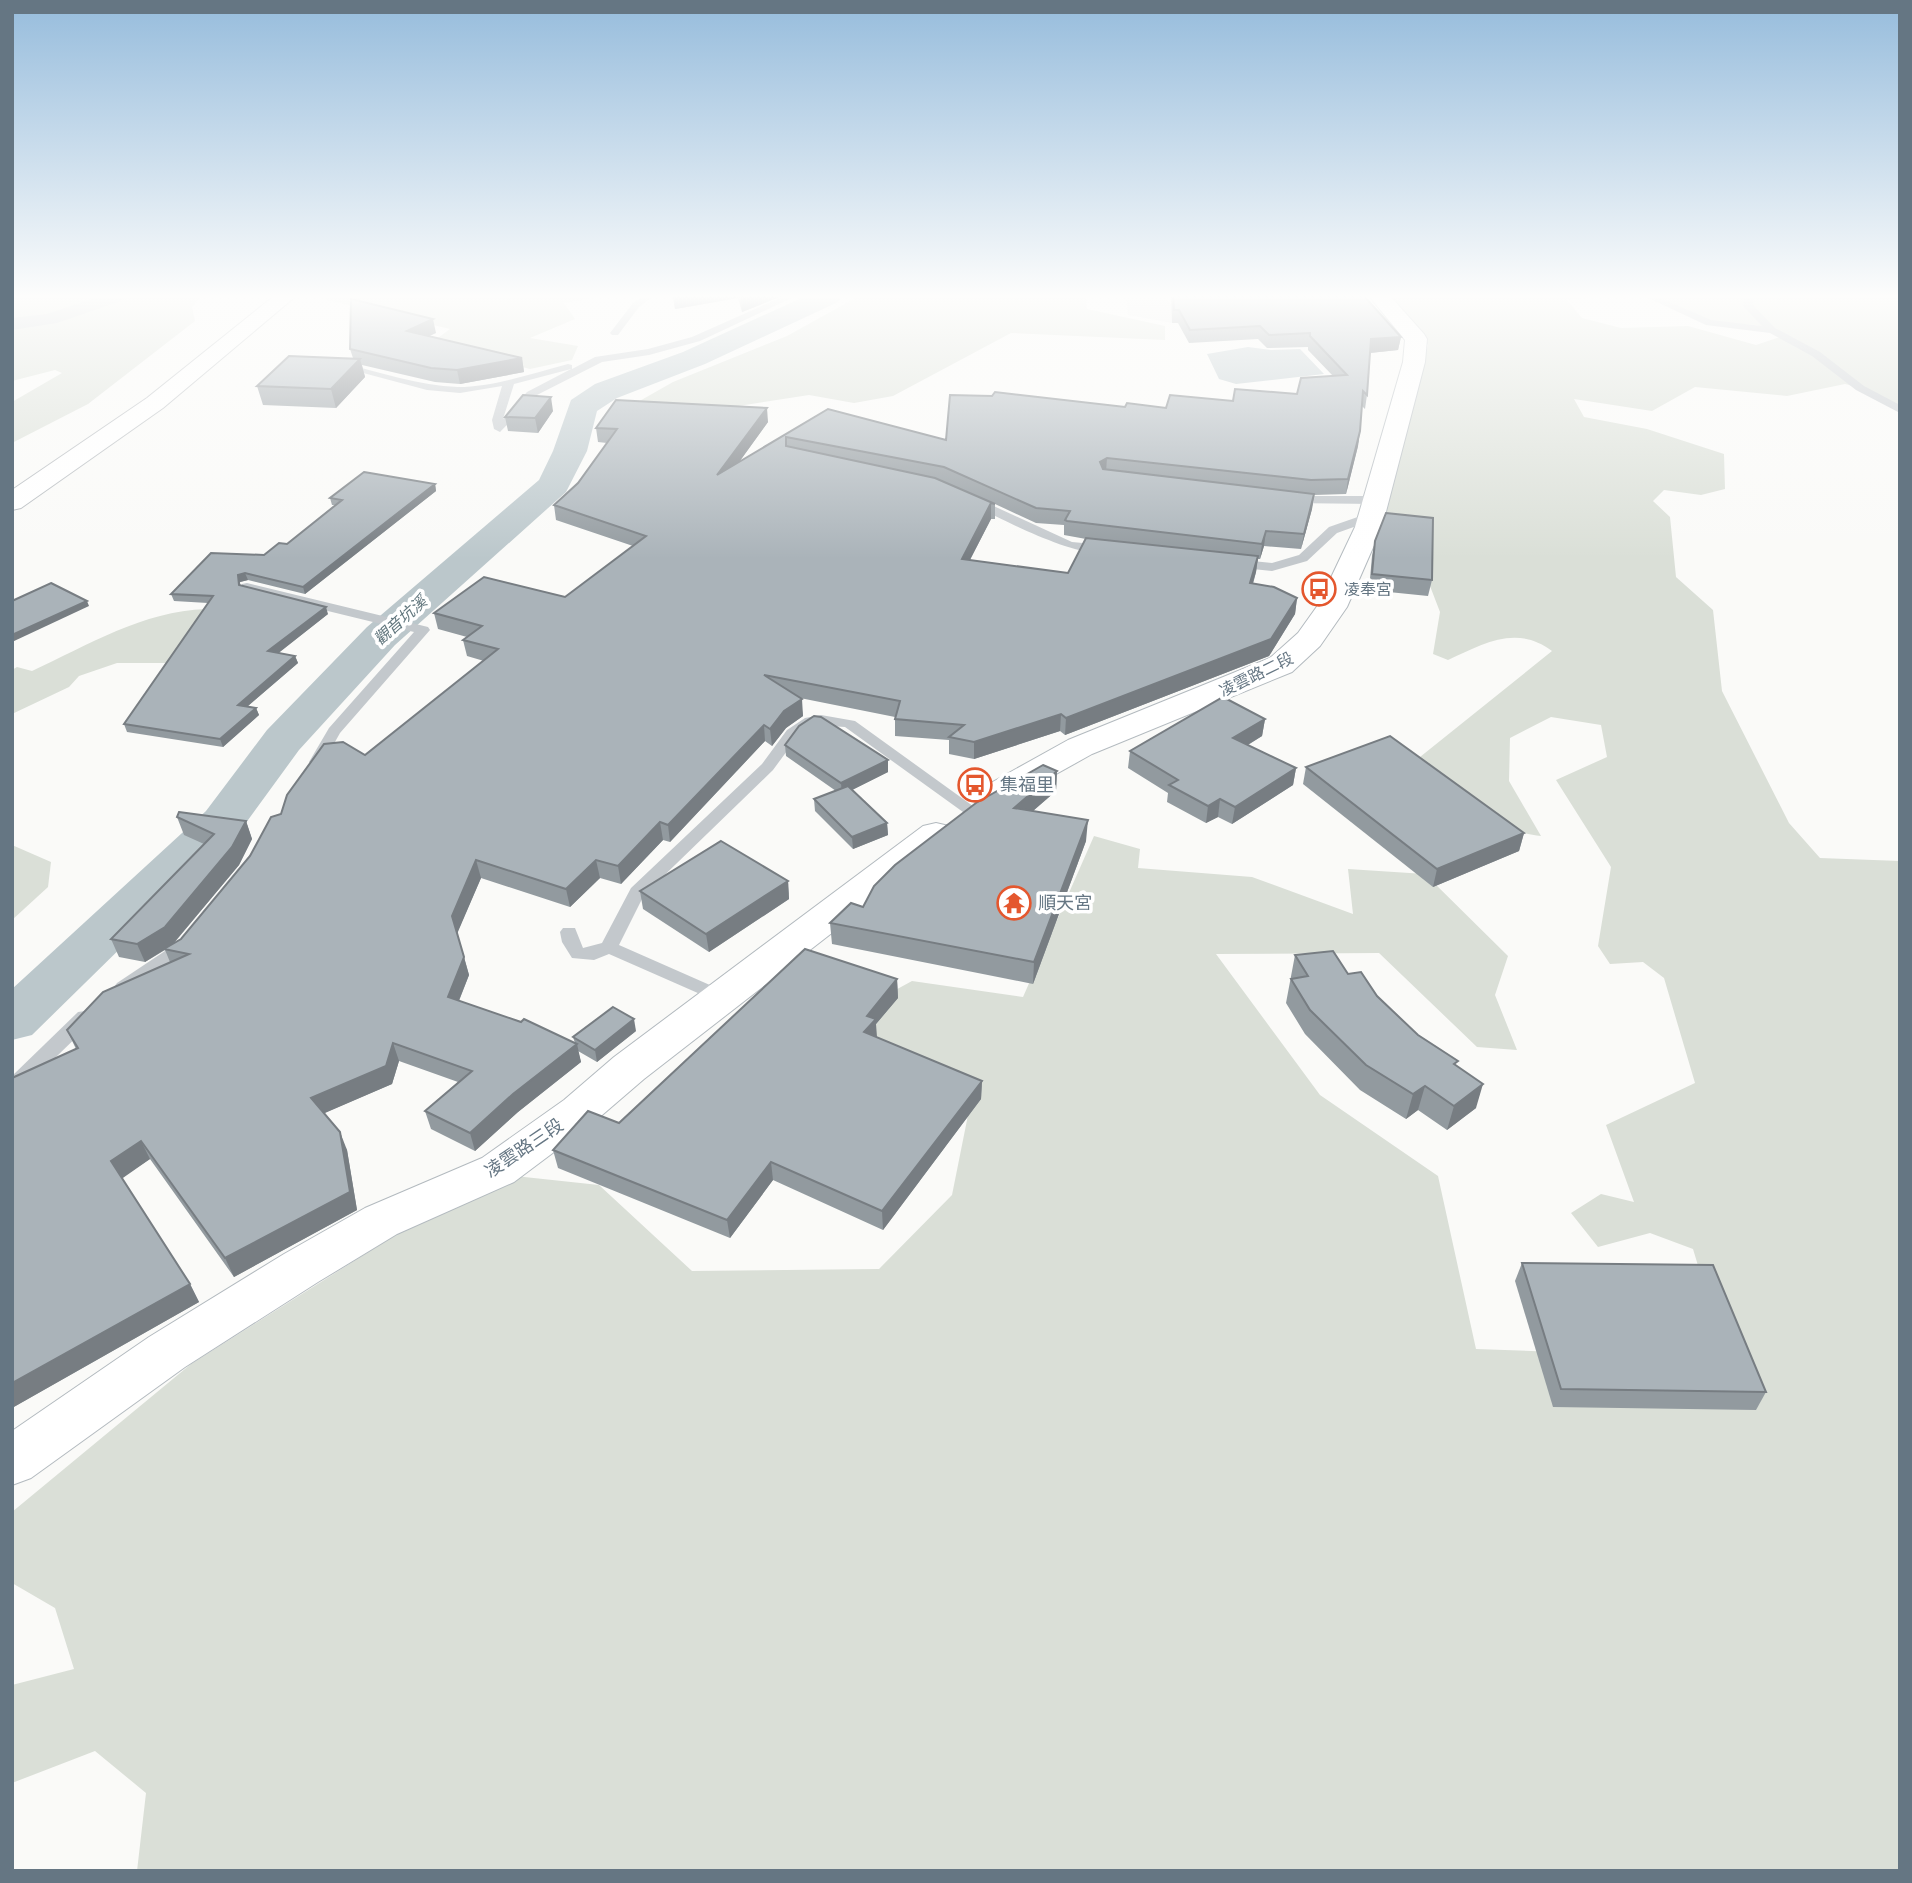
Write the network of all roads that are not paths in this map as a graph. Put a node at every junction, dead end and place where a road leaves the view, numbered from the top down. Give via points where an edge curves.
1 (154, 384) edge
2 (177, 384) edge
3 (414, 384) edge
4 (498, 384) edge
5 (508, 384) edge
6 (551, 384) edge
7 (1408, 384) edge
8 (1855, 384) edge
9 (1900, 410) edge
10 (55, 463) junction
11 (12, 482) edge
12 (963, 497) edge
13 (1282, 499) edge
14 (12, 502) edge
15 (1374, 508) junction
16 (1124, 551) edge
17 (1218, 561) edge
18 (247, 587) edge
19 (310, 773) edge
20 (969, 809) junction
21 (197, 930) edge
22 (569, 932) dead end
23 (610, 947) junction
24 (722, 997) junction
25 (12, 1088) edge
26 (12, 1461) edge

1 - 10 main road
2 - 10 main road via 156,403
3 - 4 lane via 460,390
5 - 6 lane via 497,420 500,429 531,394
7 - 15 main road, 凌雲路二段
8 - 9 lane
10 - 11 main road
10 - 14 main road
12 - 16 lane via 1069,545
13 - 15 lane
15 - 17 lane via 1333,530 1303,558 1272,567
15 - 20 main road, 凌雲路二段 via 1336,604 1299,653 1219,692 1080,747
18 - 19 lane via 423,630 334,731
20 - 23 lane via 850,724 828,717 807,721 784,742 768,767 637,892
20 - 24 main road, 凌雲路三段
21 - 25 lane via 180,951 100,1003
22 - 23 lane via 578,954
23 - 24 lane
24 - 26 main road, 凌雲路三段 via 498,1170 381,1221 300,1268 167,1352

